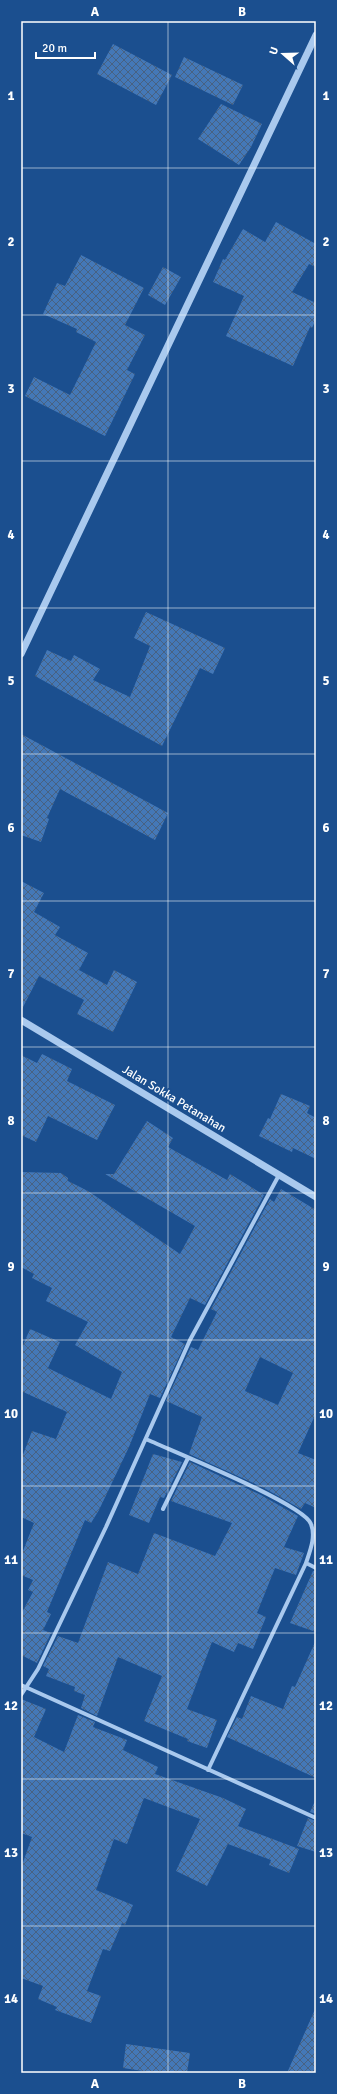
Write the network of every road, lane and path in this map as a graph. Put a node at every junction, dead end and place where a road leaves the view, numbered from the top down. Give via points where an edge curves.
1 (316, 35) edge
2 (21, 654) edge
3 (21, 1020) edge
4 (279, 1175) junction
5 (316, 1197) edge
6 (146, 1439) junction
7 (188, 1458) junction
8 (163, 1509) dead end
9 (306, 1563) junction
10 (316, 1568) edge
11 (21, 1685) edge
12 (26, 1686) junction
13 (21, 1695) edge
14 (208, 1770) junction
15 (316, 1818) edge

1 - 2 street
3 - 4 street, Jalan Sokka Petanahan
4 - 5 street, Jalan Sokka Petanahan
4 - 6 street via 190,1340
6 - 7 street
6 - 12 street via 41,1662
7 - 8 street
7 - 9 street via 236,1478 301,1513 311,1523 313,1535
9 - 10 street
9 - 14 street
11 - 12 street
12 - 13 street
12 - 14 street
14 - 15 street

